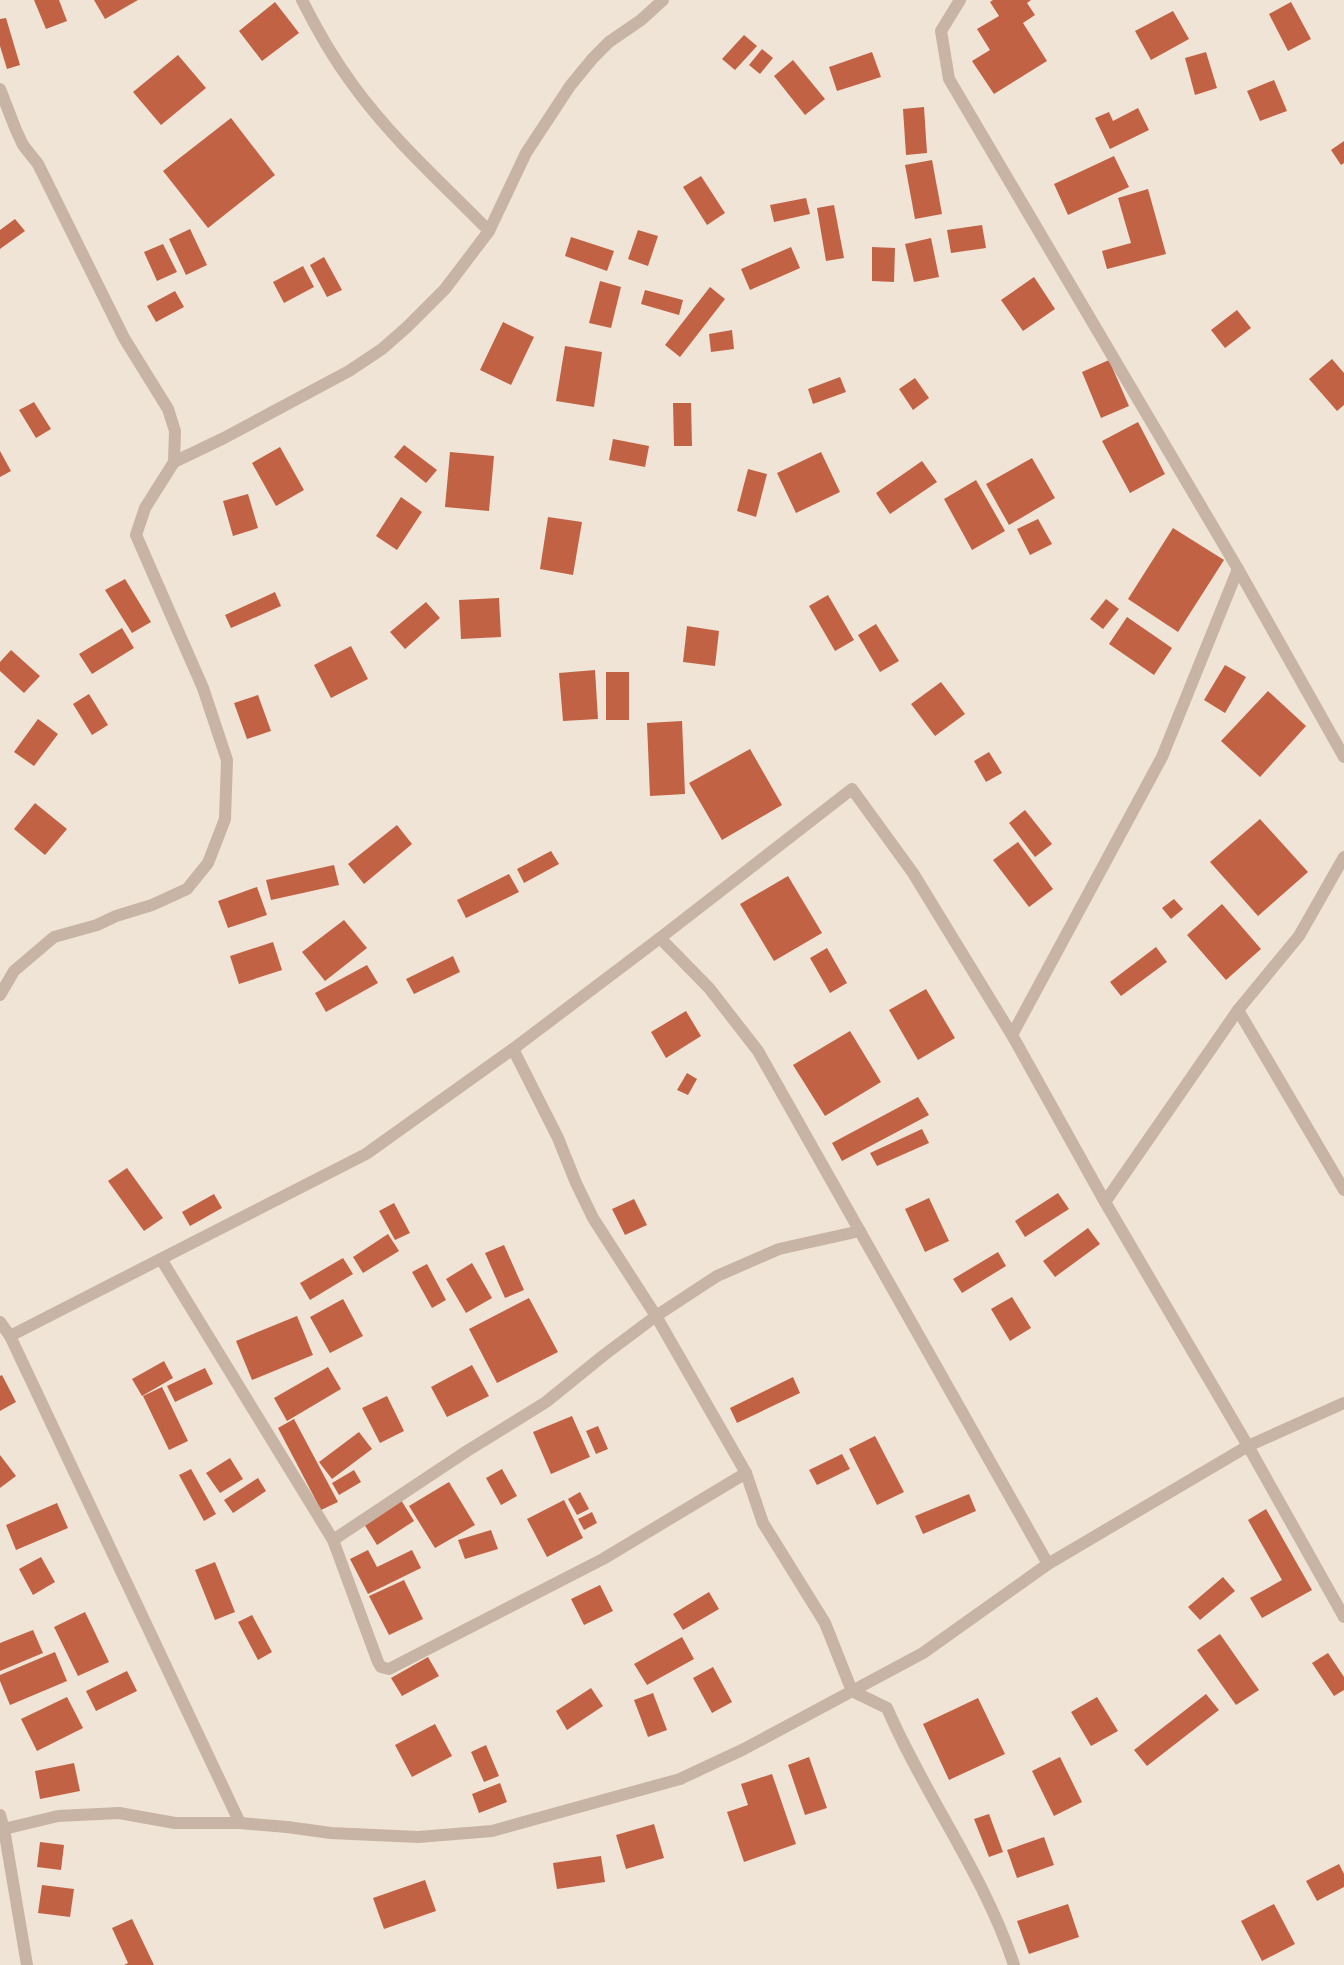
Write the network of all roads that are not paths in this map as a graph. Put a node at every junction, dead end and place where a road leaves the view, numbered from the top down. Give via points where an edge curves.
1 (302, 0) edge
2 (662, 0) edge
3 (960, 0) edge
4 (0, 90) edge
5 (489, 231) junction
6 (174, 462) junction
7 (1238, 569) junction
8 (1344, 757) edge
9 (1344, 857) edge
10 (660, 938) junction
11 (0, 995) edge
12 (1238, 1010) junction
13 (1012, 1034) junction
14 (513, 1048) junction
15 (1344, 1190) edge
16 (1105, 1202) junction
17 (860, 1231) junction
18 (161, 1259) junction
19 (656, 1316) junction
20 (0, 1322) edge
21 (10, 1336) junction
22 (1344, 1403) edge
23 (1248, 1446) junction
24 (746, 1473) junction
25 (333, 1540) junction
26 (1048, 1564) junction
27 (1344, 1617) edge
28 (852, 1691) junction
29 (0, 1815) edge
30 (240, 1823) junction
31 (4, 1829) junction
32 (27, 1965) edge
33 (1014, 1965) edge

1 - 5 street via 326,46 360,94
2 - 5 street via 609,42 570,86 526,153
3 - 7 street via 941,31 949,79
4 - 6 street via 23,145 38,164 124,338 168,409 175,431
5 - 6 street via 445,289 382,349 349,371
6 - 11 street via 145,508 136,535 203,688 227,760 225,819 208,863 187,889 97,925 54,937 14,971
7 - 8 street
7 - 13 street via 1162,757
9 - 12 street via 1299,936
10 - 13 street via 852,789 913,874
10 - 14 street
10 - 17 street via 709,988 758,1051
12 - 15 street
12 - 16 street
13 - 16 street
14 - 18 street via 366,1154
14 - 19 street via 593,1218
16 - 23 street
17 - 19 street via 779,1249 717,1276
17 - 26 street
18 - 21 street
18 - 25 street
19 - 24 street
19 - 25 street via 546,1402 467,1450
20 - 21 street
21 - 30 street
22 - 23 street
23 - 26 street
23 - 27 street
24 - 25 street via 603,1559 389,1669 381,1667 378,1662
24 - 28 street via 763,1522 825,1624
26 - 28 street via 923,1653
28 - 30 street via 680,1779 492,1831 418,1837
28 - 33 street via 887,1708 900,1740 957,1842 1004,1936
29 - 31 street
30 - 31 street via 176,1823 119,1813 58,1816
31 - 32 street

